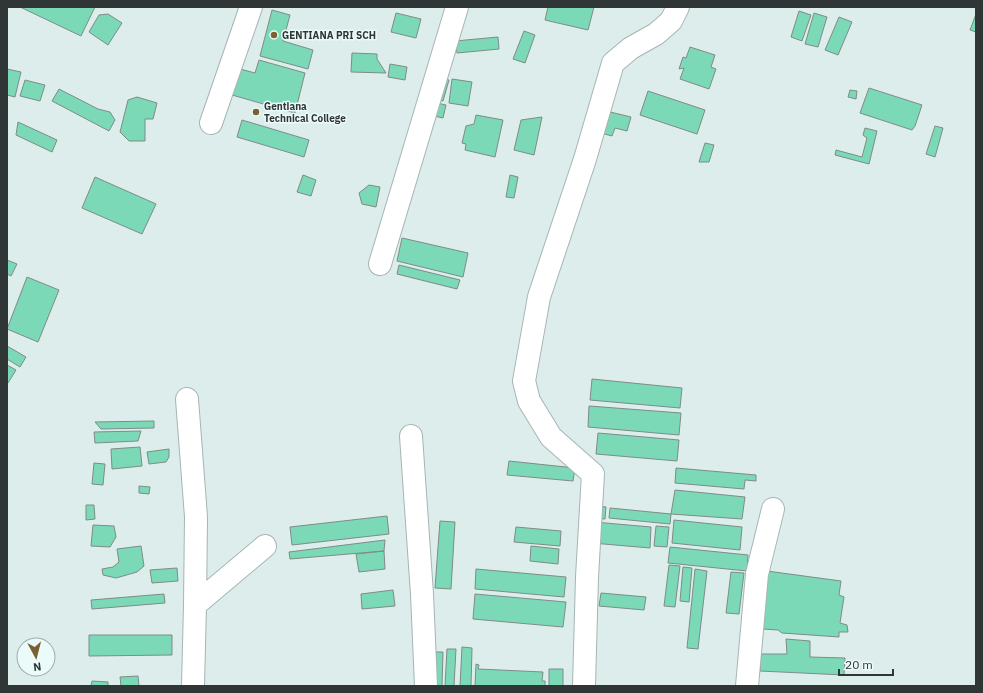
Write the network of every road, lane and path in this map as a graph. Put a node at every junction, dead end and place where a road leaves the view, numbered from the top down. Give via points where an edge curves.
1 (251, 7) edge
2 (457, 7) edge
3 (678, 7) edge
4 (211, 123) dead end
5 (380, 264) dead end
6 (187, 399) dead end
7 (411, 436) dead end
8 (773, 509) dead end
9 (265, 546) dead end
10 (195, 605) junction
11 (193, 686) edge
12 (426, 686) edge
13 (584, 686) edge
14 (747, 686) edge

1 - 4 street
2 - 5 street
3 - 13 street via 672,21 613,63 585,159 539,297 524,381 529,401 551,436 593,474
6 - 10 street via 196,516
7 - 12 street
8 - 14 street via 757,574
9 - 10 street
10 - 11 street

